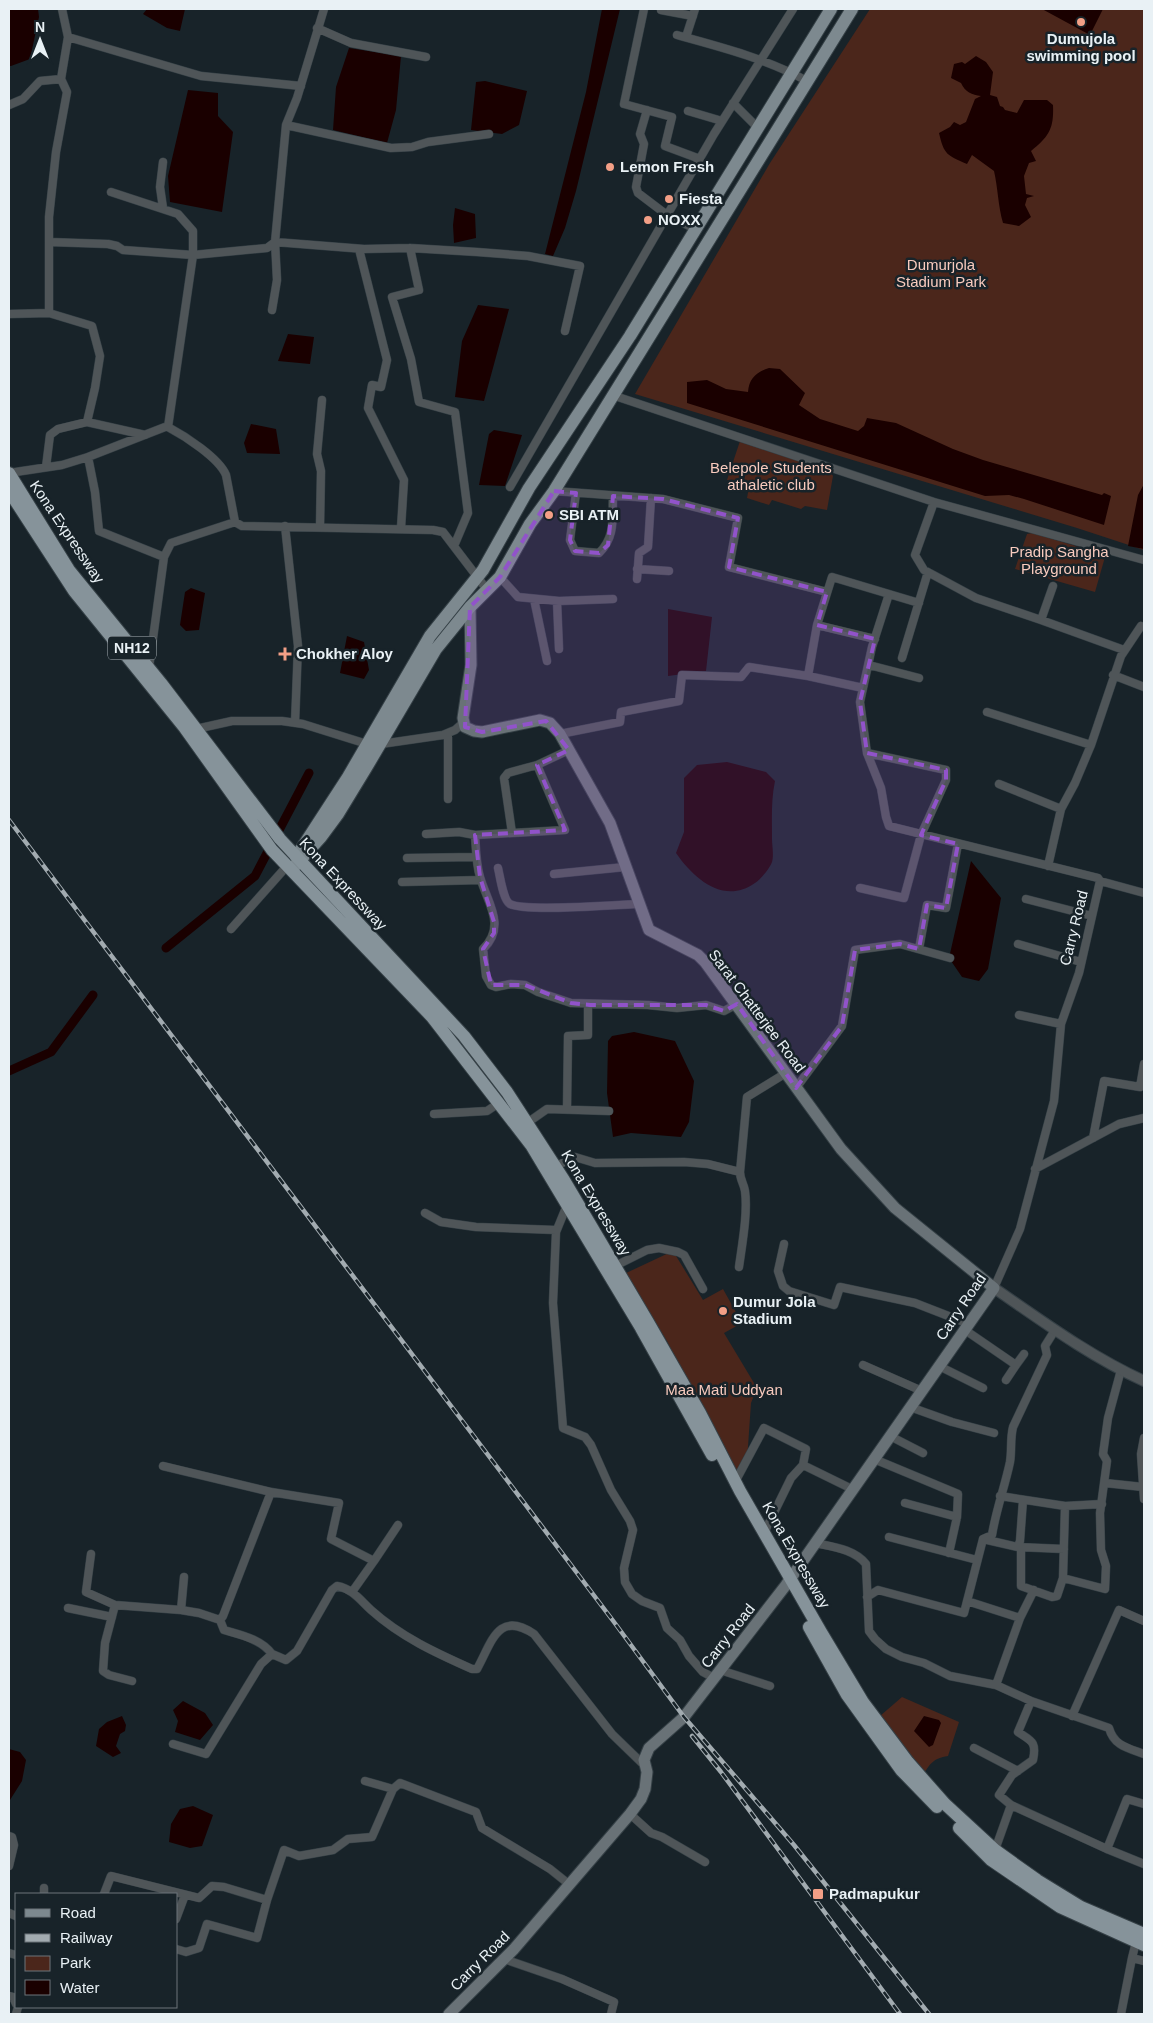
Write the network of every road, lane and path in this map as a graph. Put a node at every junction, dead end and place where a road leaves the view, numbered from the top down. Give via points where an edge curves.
1 (62, 9) edge
2 (324, 9) edge
3 (644, 9) edge
4 (659, 9) edge
5 (793, 9) edge
6 (831, 9) edge
7 (852, 9) edge
8 (694, 13) edge
9 (317, 28) junction
10 (677, 35) dead end
11 (68, 38) junction
12 (686, 38) junction
13 (426, 57) dead end
14 (760, 61) junction
15 (792, 73) junction
16 (61, 79) junction
17 (807, 81) junction
18 (301, 86) junction
19 (733, 103) junction
20 (9, 105) edge
21 (647, 110) junction
22 (688, 111) dead end
23 (722, 121) junction
24 (286, 125) junction
25 (758, 128) junction
26 (489, 134) dead end
27 (700, 159) junction
28 (163, 162) dead end
29 (111, 192) dead end
30 (163, 208) junction
31 (667, 215) junction
32 (695, 229) junction
33 (49, 242) junction
34 (275, 242) junction
35 (410, 248) junction
36 (359, 249) junction
37 (193, 255) junction
38 (272, 310) dead end
39 (9, 314) edge
40 (49, 314) junction
41 (565, 331) dead end
42 (612, 395) junction
43 (322, 400) dead end
44 (87, 422) junction
45 (168, 427) junction
46 (145, 435) junction
47 (88, 457) junction
48 (46, 467) junction
49 (9, 473) edge
50 (510, 487) dead end
51 (9, 491) edge
52 (554, 491) junction
53 (576, 493) junction
54 (613, 496) junction
55 (651, 498) junction
56 (934, 502) junction
57 (235, 522) junction
58 (285, 526) junction
59 (320, 527) junction
60 (401, 528) junction
61 (454, 546) junction
62 (164, 557) junction
63 (1144, 560) edge
64 (638, 569) junction
65 (669, 571) dead end
66 (928, 572) junction
67 (477, 577) junction
68 (500, 577) junction
69 (637, 579) dead end
70 (1053, 586) dead end
71 (488, 591) junction
72 (827, 592) junction
73 (889, 594) junction
74 (534, 599) junction
75 (613, 599) dead end
76 (557, 601) junction
77 (919, 603) junction
78 (470, 607) junction
79 (1040, 620) junction
80 (817, 626) junction
81 (1141, 626) dead end
82 (875, 639) junction
83 (559, 649) dead end
84 (1124, 650) junction
85 (902, 658) dead end
86 (547, 661) dead end
87 (868, 665) junction
88 (149, 669) junction
89 (1113, 675) junction
90 (808, 676) junction
91 (919, 678) dead end
92 (1144, 687) edge
93 (863, 688) junction
94 (986, 712) dead end
95 (294, 723) junction
96 (463, 723) junction
97 (196, 729) junction
98 (448, 733) junction
99 (560, 734) junction
100 (367, 744) junction
101 (381, 744) junction
102 (1091, 745) junction
103 (569, 750) junction
104 (868, 753) junction
105 (537, 765) junction
106 (999, 784) dead end
107 (448, 799) dead end
108 (1061, 809) junction
109 (512, 833) junction
110 (426, 834) dead end
111 (474, 835) junction
112 (920, 835) junction
113 (276, 844) junction
114 (958, 844) junction
115 (406, 858) dead end
116 (476, 858) junction
117 (291, 865) junction
118 (1048, 866) junction
119 (625, 867) junction
120 (498, 868) dead end
121 (554, 874) dead end
122 (481, 880) junction
123 (1100, 881) junction
124 (402, 882) dead end
125 (860, 888) dead end
126 (1144, 893) edge
127 (1026, 899) dead end
128 (638, 904) junction
129 (1092, 916) junction
130 (231, 928) dead end
131 (1018, 944) dead end
132 (919, 949) junction
133 (950, 958) dead end
134 (1081, 962) junction
135 (588, 1004) junction
136 (737, 1004) junction
137 (1019, 1015) dead end
138 (1061, 1024) junction
139 (1144, 1064) edge
140 (786, 1073) junction
141 (796, 1088) junction
142 (499, 1103) junction
143 (567, 1109) junction
144 (609, 1111) dead end
145 (434, 1114) dead end
146 (1144, 1118) edge
147 (527, 1122) junction
148 (1093, 1138) junction
149 (556, 1166) junction
150 (1035, 1169) junction
151 (740, 1172) junction
152 (567, 1205) junction
153 (424, 1213) dead end
154 (556, 1230) junction
155 (784, 1244) dead end
156 (615, 1266) junction
157 (739, 1267) dead end
158 (994, 1288) junction
159 (703, 1289) dead end
160 (967, 1327) junction
161 (1055, 1330) junction
162 (1024, 1354) dead end
163 (863, 1365) dead end
164 (1016, 1365) junction
165 (939, 1366) junction
166 (1121, 1370) junction
167 (1006, 1380) dead end
168 (1144, 1381) edge
169 (983, 1388) dead end
170 (922, 1391) junction
171 (910, 1407) junction
172 (994, 1433) dead end
173 (890, 1436) junction
174 (1144, 1438) edge
175 (923, 1453) dead end
176 (874, 1459) junction
177 (803, 1465) junction
178 (163, 1466) dead end
179 (735, 1482) junction
180 (1105, 1483) junction
181 (1143, 1487) junction
182 (852, 1490) junction
183 (271, 1492) junction
184 (1000, 1496) junction
185 (1144, 1499) edge
186 (1023, 1500) junction
187 (905, 1503) dead end
188 (1102, 1504) junction
189 (1065, 1506) junction
190 (957, 1517) junction
191 (398, 1525) dead end
192 (764, 1533) junction
193 (889, 1537) dead end
194 (983, 1539) junction
195 (815, 1543) junction
196 (1019, 1547) junction
197 (1064, 1549) junction
198 (949, 1553) junction
199 (91, 1554) dead end
200 (977, 1560) junction
201 (374, 1561) junction
202 (184, 1577) dead end
203 (1063, 1578) junction
204 (788, 1582) junction
205 (1034, 1590) junction
206 (352, 1592) junction
207 (867, 1596) junction
208 (967, 1601) junction
209 (115, 1605) junction
210 (68, 1608) dead end
211 (180, 1610) junction
212 (112, 1616) junction
213 (1020, 1618) junction
214 (220, 1620) junction
215 (1144, 1621) edge
216 (272, 1654) junction
217 (717, 1674) junction
218 (132, 1681) dead end
219 (996, 1685) junction
220 (770, 1686) dead end
221 (1031, 1701) junction
222 (1072, 1716) junction
223 (173, 1744) dead end
224 (974, 1748) dead end
225 (1144, 1754) edge
226 (646, 1767) junction
227 (1018, 1771) junction
228 (365, 1781) dead end
229 (393, 1788) junction
230 (1144, 1804) edge
231 (1011, 1805) junction
232 (630, 1814) junction
233 (9, 1836) edge
234 (1107, 1849) junction
235 (994, 1850) junction
236 (705, 1862) dead end
237 (1144, 1864) edge
238 (9, 1866) edge
239 (570, 1885) junction
240 (104, 1893) edge
241 (185, 1895) junction
242 (267, 1900) junction
243 (178, 1914) edge
244 (1141, 1937) edge
245 (178, 1950) edge
246 (1132, 1958) junction
247 (504, 1959) junction
248 (1144, 1961) edge
249 (449, 2014) edge
250 (611, 2014) edge
251 (1121, 2014) edge

1 - 11 street
2 - 9 street
3 - 21 street via 624,104
4 - 8 street
5 - 14 street
6 - 15 main road
7 - 17 main road
8 - 12 street
9 - 13 street via 351,43
9 - 18 street
10 - 12 street
11 - 16 street
11 - 18 street via 201,76
12 - 14 street via 730,49
14 - 15 street
14 - 19 street
15 - 17 street
15 - 25 main road
16 - 20 street via 40,81 23,99
16 - 33 street via 67,92 56,152
17 - 42 main road
18 - 24 street
19 - 23 street
19 - 25 street
21 - 27 street via 672,117 665,146
21 - 31 street via 640,134 644,144 636,187 638,193
22 - 23 street
23 - 27 street
24 - 26 street via 391,148
24 - 34 street
25 - 32 main road
27 - 31 street
28 - 30 street via 160,187
29 - 30 street
30 - 37 street via 178,214 194,232
31 - 32 street
31 - 50 street
32 - 67 main road via 630,336 529,488
33 - 37 street via 108,244 123,250
33 - 40 street
34 - 36 street
34 - 37 street via 267,248
34 - 38 street via 277,280
35 - 36 street
35 - 41 street via 528,256 580,266
35 - 61 street via 420,290 392,297 412,359 420,402 455,412 468,513
36 - 60 street via 387,360 381,387 372,386 368,408 404,480
37 - 45 street
39 - 40 street
40 - 44 street via 92,326 100,356
42 - 52 main road
42 - 56 street
43 - 59 street via 317,454 321,471
44 - 46 street
44 - 48 street via 58,429 50,435
45 - 46 street
45 - 57 street via 223,468
46 - 47 street
47 - 48 street
47 - 62 street via 99,531
48 - 49 street
49 - 88 highway, Kona Expressway / NH12 via 70,570
51 - 113 highway, Kona Expressway / NH12 via 74,591 184,727 258,830
52 - 53 street
52 - 68 main road via 530,524
53 - 54 street
53 - 54 street via 570,540 575,551 600,553 608,545 612,532
54 - 55 street
55 - 64 street via 648,547 639,553
55 - 72 street via 738,518 729,567
56 - 63 street
56 - 66 street via 915,555
57 - 58 street via 242,526
57 - 62 street via 170,543
58 - 59 street
58 - 95 street via 298,646
59 - 60 street
60 - 61 street via 443,532
61 - 67 street
62 - 88 street
64 - 65 street
64 - 69 street
66 - 77 street
66 - 79 street via 976,598
67 - 71 street
67 - 100 main road via 430,636
68 - 71 main road
68 - 74 street via 516,597
70 - 79 street
71 - 78 main road
72 - 73 street via 832,577
72 - 80 street
73 - 77 street
73 - 82 street, Carry Road
74 - 76 street
74 - 86 street
75 - 76 street
76 - 83 street
77 - 85 street
78 - 96 main road via 470,665
78 - 101 main road via 436,649
79 - 84 street
80 - 82 street
80 - 90 street
81 - 84 street
82 - 87 street, Carry Road
84 - 89 street
87 - 91 street
87 - 93 street, Carry Road
88 - 97 highway, Kona Expressway / NH12
89 - 92 street
89 - 102 street
90 - 93 street
90 - 99 street via 749,667 741,677 682,675 679,701 621,712 620,722
93 - 104 street, Carry Road via 860,702
94 - 102 street
95 - 97 street via 255,720
95 - 100 street
96 - 98 street
96 - 99 main road, Sarat Chatterjee Road via 469,729 482,732 546,721
97 - 113 highway, Kona Expressway / NH12 via 264,818
98 - 101 street
98 - 107 street
99 - 103 main road, Sarat Chatterjee Road
100 - 101 street
100 - 117 main road
101 - 117 main road via 321,837
102 - 108 street
103 - 105 street
103 - 119 main road, Sarat Chatterjee Road via 610,824
104 - 112 street, Carry Road via 881,788 888,823
104 - 112 street via 946,770 946,780
105 - 109 street via 508,773 504,778
105 - 109 street via 565,830
106 - 108 street
108 - 118 street
109 - 111 street
110 - 111 street via 459,832
111 - 116 street
112 - 114 street, Carry Road
112 - 125 street via 904,898
113 - 117 highway, Kona Expressway / NH12
114 - 118 street, Carry Road
114 - 132 street via 946,908 927,905
115 - 116 street
116 - 122 street
117 - 130 street
117 - 142 highway, Kona Expressway / NH12 via 432,1017
117 - 147 highway, Kona Expressway / NH12 via 464,1036
118 - 123 street, Carry Road
119 - 121 street
119 - 128 main road, Sarat Chatterjee Road
120 - 128 street via 506,900 511,904 533,908
122 - 124 street
122 - 135 street via 494,922 494,933 483,949 486,976 491,985 525,985 571,1003
123 - 126 street
123 - 129 street, Carry Road
127 - 129 street
128 - 136 main road, Sarat Chatterjee Road via 649,930 698,955
129 - 134 street, Carry Road
131 - 134 street
132 - 133 street
132 - 141 street via 900,944 855,950 842,1026
134 - 138 street, Carry Road
135 - 136 street via 677,1008 706,1005 724,1011
135 - 143 street via 588,1035 568,1036
136 - 140 main road, Sarat Chatterjee Road
137 - 138 street
138 - 150 street, Carry Road via 1054,1101
139 - 148 street via 1140,1087 1104,1081
140 - 141 main road, Sarat Chatterjee Road
140 - 151 street via 747,1097
141 - 158 main road, Sarat Chatterjee Road via 841,1149 895,1208
142 - 145 street via 487,1111
142 - 152 highway, Kona Expressway / NH12 via 531,1145
143 - 144 street
143 - 147 street via 547,1109
146 - 148 street via 1118,1124
147 - 149 highway, Kona Expressway / NH12
148 - 150 street
149 - 151 street via 575,1157 595,1163 708,1164
149 - 156 highway, Kona Expressway / NH12
150 - 158 street, Carry Road via 1020,1229
151 - 157 street via 745,1190
152 - 154 street
152 - 204 highway, Kona Expressway / NH12
153 - 154 street via 441,1222 476,1227
154 - 217 street via 553,1303 563,1428 585,1437 630,1521 633,1530 624,1568 625,1582 632,1594 660,1608 667,1628 680,1640 689,1656 703,1672
155 - 160 street via 778,1271 783,1286 789,1291 834,1305 840,1287 915,1303
156 - 159 street via 647,1250 659,1248 678,1252 684,1255
156 - 179 highway, Kona Expressway / NH12 via 700,1413
158 - 160 main road, Carry Road
158 - 161 street, Sarat Chatterjee Road
160 - 164 street
160 - 165 main road, Carry Road
161 - 166 street, Sarat Chatterjee Road
161 - 184 street via 1045,1346 1047,1355 1013,1427 1013,1448
162 - 164 street
163 - 170 street
164 - 167 street
165 - 169 street
165 - 170 main road, Carry Road
166 - 168 street, Sarat Chatterjee Road
166 - 180 street via 1108,1418 1103,1454 1107,1461
170 - 171 main road, Carry Road
171 - 172 street
171 - 173 main road, Carry Road
173 - 175 street
173 - 176 main road, Carry Road
174 - 181 street via 1141,1454
176 - 182 main road, Carry Road
176 - 190 street via 958,1494
177 - 179 street via 806,1449 764,1428
177 - 182 street
177 - 192 street via 791,1478
178 - 183 street
179 - 192 highway, Kona Expressway / NH12
180 - 181 street
180 - 188 street
181 - 185 street
182 - 195 main road, Carry Road
183 - 201 street via 337,1501 331,1539
183 - 214 street
184 - 186 street
184 - 194 street via 992,1535
186 - 189 street
186 - 196 street
187 - 190 street
188 - 189 street
188 - 203 street via 1101,1550 1106,1566 1105,1589
189 - 197 street
190 - 198 street
191 - 201 street
192 - 204 highway, Kona Expressway / NH12
193 - 198 street
194 - 196 street
194 - 200 street
195 - 204 main road, Carry Road
195 - 207 street via 860,1557 866,1564
196 - 197 street
196 - 205 street via 1021,1586
197 - 203 street
198 - 200 street
199 - 209 street via 86,1592
200 - 208 street
201 - 206 street
202 - 211 street
203 - 205 street via 1057,1596
204 - 217 main road, Carry Road
204 - 235 highway, Kona Expressway / NH12 via 863,1702 908,1762 945,1804
204 - 244 highway, Kona Expressway / NH12 via 847,1695 901,1770 992,1860 1060,1907
205 - 213 street
206 - 216 street via 337,1586 297,1651 286,1660
206 - 226 street via 387,1624 408,1638 472,1669 477,1669 500,1628 507,1624 525,1628 534,1634 612,1734
207 - 208 street via 878,1590 964,1613
207 - 219 street via 869,1630 886,1649 950,1676
208 - 213 street
209 - 211 street
209 - 212 street
210 - 212 street
211 - 214 street
212 - 218 street via 105,1643 103,1671
213 - 219 street
214 - 216 street via 224,1630 266,1646
215 - 222 street via 1119,1610
216 - 223 street via 261,1664 206,1754
217 - 220 street
217 - 226 main road, Carry Road via 684,1717 649,1748 644,1760
219 - 221 street
221 - 222 street
221 - 227 street via 1018,1732 1031,1740 1036,1749 1033,1760
222 - 225 street via 1110,1728 1118,1745
224 - 227 street
226 - 232 main road, Carry Road via 641,1799
227 - 231 street via 999,1795
228 - 229 street
229 - 239 street via 400,1783 476,1812 482,1828 550,1869
229 - 242 street via 372,1837 348,1839 333,1850 299,1856 284,1850
230 - 234 street via 1127,1799
231 - 234 street
231 - 235 street
232 - 236 street via 651,1832
232 - 239 main road, Carry Road
233 - 238 street via 14,1845
234 - 237 street
235 - 244 highway, Kona Expressway / NH12 via 1036,1880
239 - 247 main road, Carry Road
240 - 241 street via 111,1876
241 - 242 street via 199,1898 212,1886 224,1886
241 - 243 street
242 - 245 street via 257,1938 207,1924 199,1948 186,1952
244 - 246 street
246 - 248 street
246 - 251 street
247 - 249 main road, Carry Road
247 - 250 street via 614,2002

